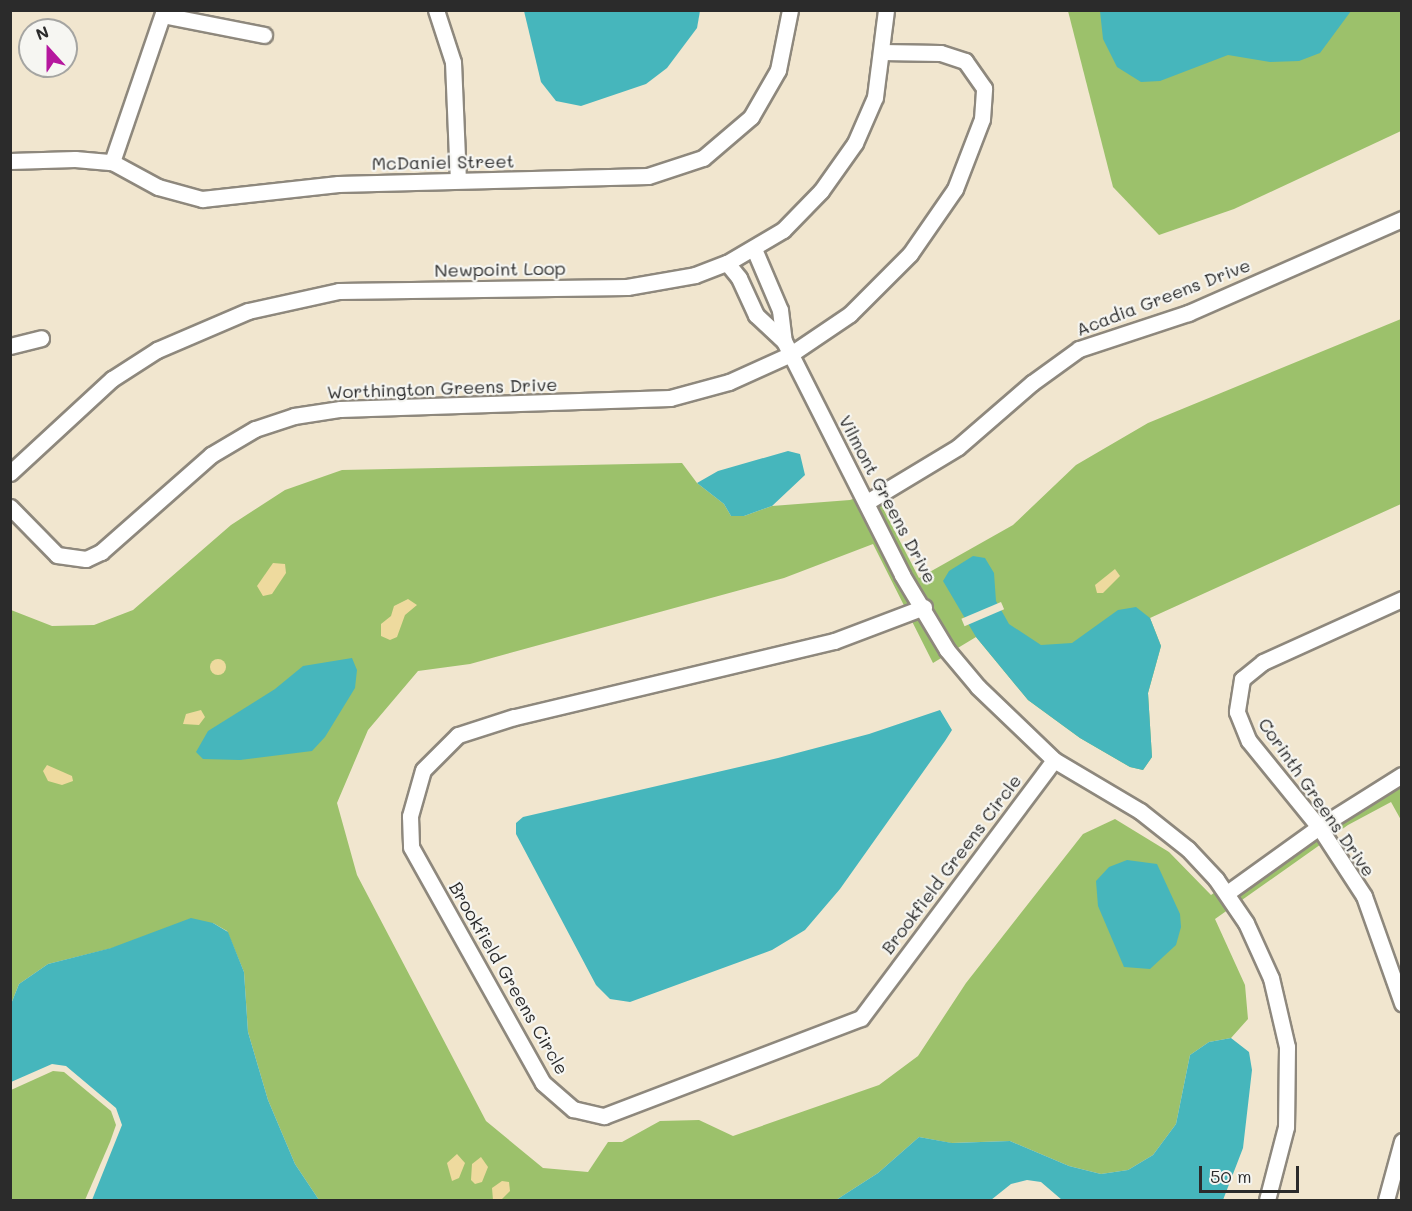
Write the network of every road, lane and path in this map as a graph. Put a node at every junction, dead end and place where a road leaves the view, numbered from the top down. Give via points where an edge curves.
1 (436, 10) edge
2 (790, 10) edge
3 (886, 10) edge
4 (163, 13) edge
5 (264, 35) dead end
6 (882, 52) junction
7 (10, 161) edge
8 (112, 162) junction
9 (458, 180) junction
10 (1401, 219) edge
11 (754, 249) junction
12 (727, 263) junction
13 (41, 338) dead end
14 (10, 346) edge
15 (787, 347) junction
16 (10, 473) edge
17 (867, 502) junction
18 (10, 507) edge
19 (1401, 599) edge
20 (924, 607) junction
21 (1054, 760) junction
22 (1401, 775) edge
23 (1319, 826) junction
24 (1227, 893) junction
25 (1401, 1003) edge
26 (1401, 1141) edge
27 (1267, 1200) edge
28 (1386, 1200) edge

1 - 9 street via 453,62
2 - 9 street, McDaniel Street via 783,55 772,86 735,135 703,158 668,172 629,178
3 - 6 street, Newpoint Loop
4 - 5 street
4 - 8 street
6 - 11 street, Newpoint Loop via 875,97 855,142 821,191 783,230
6 - 15 street, Worthington Greens Drive via 940,53 965,61 984,88 982,119 955,189 910,254 858,308
7 - 8 street, McDaniel Street
8 - 9 street, McDaniel Street via 158,187 202,199 338,184
10 - 17 street, Acadia Greens Drive via 1188,313 1079,349 1032,383 958,447
11 - 12 street, Newpoint Loop
11 - 15 street via 780,310
12 - 15 street via 739,278 756,315
12 - 16 street, Newpoint Loop via 695,275 627,287 339,291 248,311 157,350 112,379
13 - 14 street
15 - 17 street, Vilmont Greens Drive
15 - 18 street, Worthington Greens Drive via 729,382 670,398 340,409 294,416 255,429 211,455 101,552 86,559 57,555
17 - 20 street, Vilmont Greens Drive via 902,575
19 - 23 street, Corinth Greens Drive via 1263,662 1242,680 1237,712 1249,741
20 - 21 street, Vilmont Greens Drive via 947,650 978,687
20 - 21 street, Brookfield Greens Circle via 834,641 514,717 458,735 423,770 410,816 411,847 543,1083 573,1109 604,1116 861,1018
21 - 24 street, Vilmont Greens Drive via 1174,836
22 - 23 street
23 - 24 street
23 - 25 street, Corinth Greens Drive via 1364,896
24 - 27 street, Vilmont Greens Drive via 1246,922 1271,978 1287,1047 1286,1127
26 - 28 street

